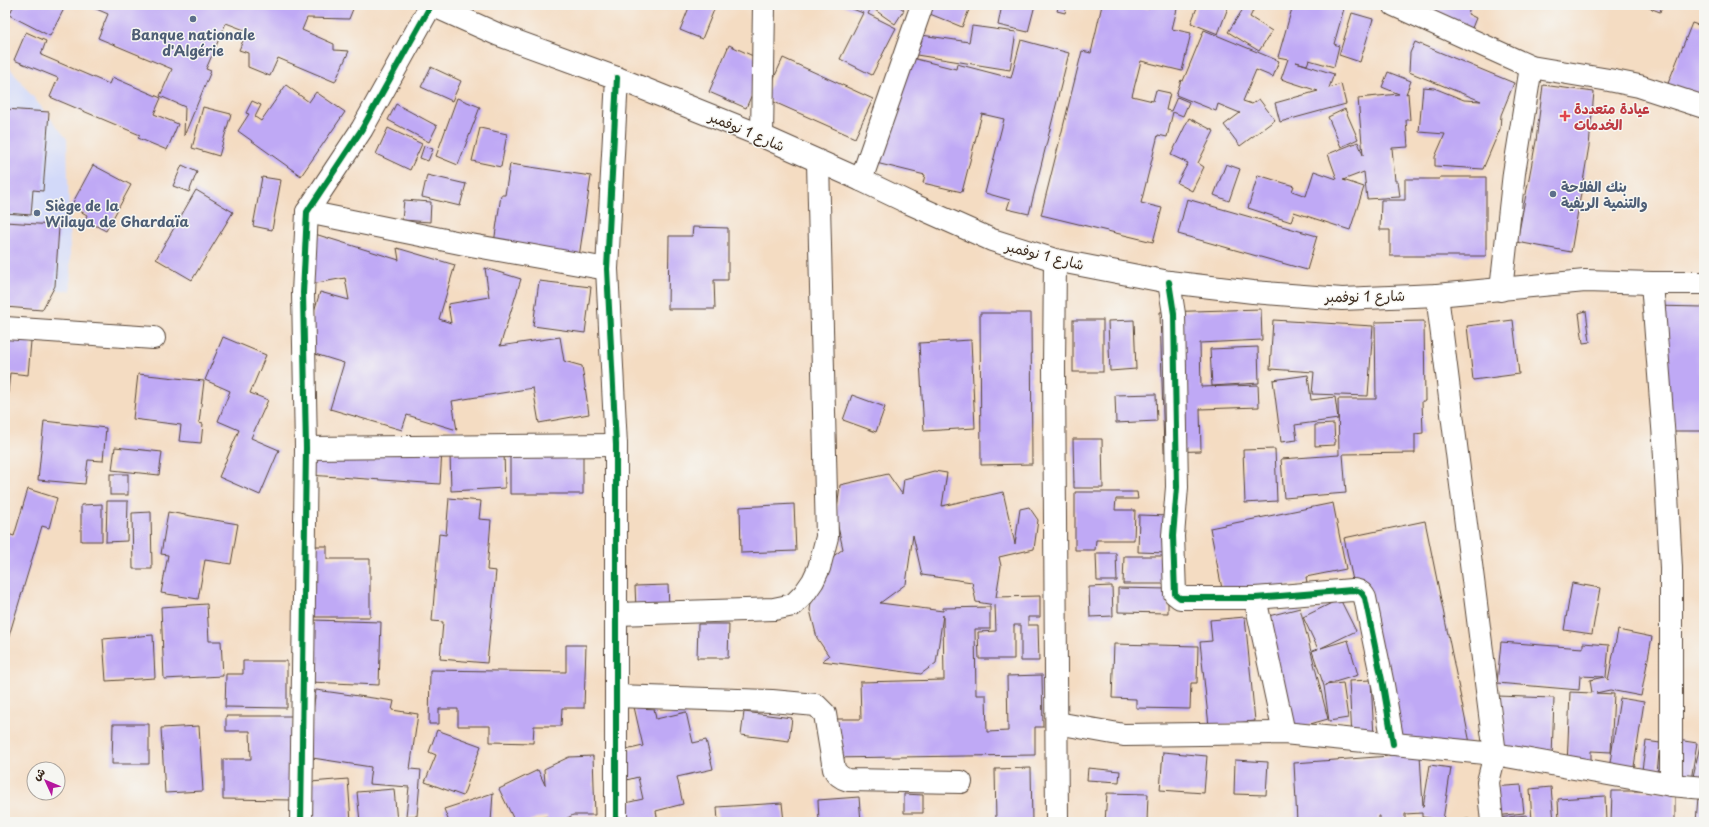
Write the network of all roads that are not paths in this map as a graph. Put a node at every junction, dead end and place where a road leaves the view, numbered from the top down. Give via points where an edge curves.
1 (431, 5) edge
2 (764, 5) edge
3 (922, 5) edge
4 (1394, 5) edge
5 (1531, 67) junction
6 (617, 78) junction
7 (1704, 107) edge
8 (762, 136) junction
9 (818, 162) junction
10 (861, 180) junction
11 (307, 212) junction
12 (1055, 260) junction
13 (608, 269) junction
14 (1170, 282) junction
15 (1652, 283) junction
16 (1704, 283) edge
17 (1500, 290) junction
18 (1437, 295) junction
19 (5, 328) edge
20 (154, 338) dead end
21 (616, 445) junction
22 (306, 448) junction
23 (1255, 598) junction
24 (617, 614) junction
25 (616, 696) junction
26 (1057, 723) junction
27 (1284, 733) junction
28 (1393, 744) junction
29 (1494, 754) junction
30 (962, 782) dead end
31 (1671, 785) junction
32 (1704, 788) edge
33 (301, 822) edge
34 (616, 822) edge
35 (1057, 822) edge
36 (1492, 822) edge

1 - 6 street, شارع 1 نوفمبر via 499,35
1 - 11 street via 362,129
2 - 8 street
3 - 10 street
4 - 5 street
5 - 7 street via 1639,86
5 - 17 street via 1514,173
6 - 8 street, شارع 1 نوفمبر
6 - 13 street
8 - 9 street, شارع 1 نوفمبر
9 - 10 street, شارع 1 نوفمبر
9 - 24 street via 827,537 819,568 808,588 793,604 774,609
10 - 12 street, شارع 1 نوفمبر via 992,240
11 - 13 street via 465,244
11 - 22 street via 303,294
12 - 14 street, شارع 1 نوفمبر
12 - 26 street
13 - 21 street
14 - 18 street, شارع 1 نوفمبر via 1342,299
14 - 23 street via 1174,314 1177,487 1173,536 1175,594 1180,598
15 - 16 street, شارع 1 نوفمبر
15 - 17 street, شارع 1 نوفمبر via 1584,281
15 - 31 street via 1671,568
17 - 18 street, شارع 1 نوفمبر
18 - 29 street
19 - 20 street
21 - 22 street
21 - 24 street
22 - 33 street
23 - 27 street
23 - 28 street via 1352,590 1362,592
24 - 25 street
25 - 30 street via 772,701 816,705 825,714 834,769 842,778
25 - 34 street
26 - 27 street via 1124,735
26 - 35 street
27 - 28 street
28 - 29 street
29 - 31 street
29 - 36 street via 1488,782
31 - 32 street

